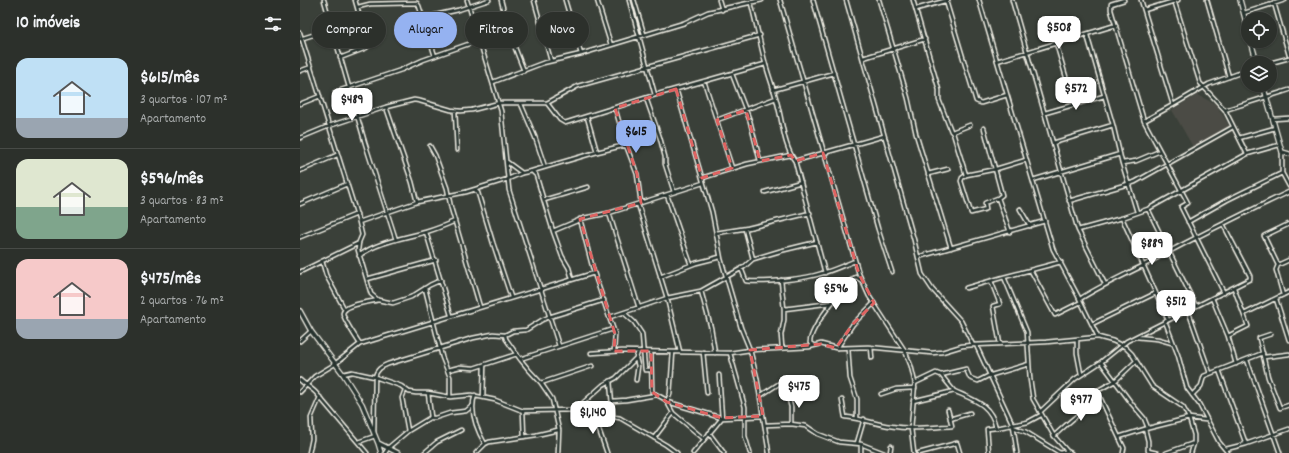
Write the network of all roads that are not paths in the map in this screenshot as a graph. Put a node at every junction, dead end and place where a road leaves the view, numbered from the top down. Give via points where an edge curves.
1 (324, 0) edge
2 (355, 0) edge
3 (466, 0) edge
4 (489, 0) edge
5 (501, 0) edge
6 (534, 0) edge
7 (565, 0) edge
8 (597, 0) edge
9 (629, 0) edge
10 (634, 0) edge
11 (720, 0) edge
12 (762, 0) edge
13 (780, 0) edge
14 (813, 0) edge
15 (846, 0) edge
16 (879, 0) edge
17 (913, 0) edge
18 (947, 0) edge
19 (979, 0) edge
20 (1012, 0) edge
21 (1124, 0) edge
22 (1141, 0) edge
23 (1178, 0) edge
24 (1207, 0) edge
25 (1240, 0) edge
26 (1283, 0) edge
27 (1174, 1) edge
28 (751, 3) junction
29 (1274, 4) junction
30 (468, 6) junction
31 (358, 7) junction
32 (916, 9) junction
33 (722, 10) junction
34 (1144, 10) junction
35 (327, 12) edge
36 (421, 12) edge
37 (449, 12) edge
38 (470, 12) edge
39 (1243, 12) edge
40 (1246, 12) edge
41 (1116, 25) junction
42 (300, 33) edge
43 (312, 34) edge
44 (644, 34) junction
45 (1087, 34) junction
46 (760, 35) junction
47 (639, 36) junction
48 (301, 38) edge
49 (925, 39) junction
50 (1056, 43) junction
51 (465, 45) edge
52 (611, 45) junction
53 (337, 48) edge
54 (432, 48) edge
55 (482, 48) edge
56 (893, 49) junction
57 (1028, 52) junction
58 (581, 54) junction
59 (1289, 55) edge
60 (435, 56) junction
61 (340, 58) junction
62 (863, 58) junction
63 (1289, 58) edge
64 (551, 61) junction
65 (997, 61) junction
66 (1277, 62) edge
67 (765, 64) junction
68 (311, 67) junction
69 (647, 67) junction
70 (524, 71) junction
71 (300, 72) edge
72 (834, 73) junction
73 (1241, 73) edge
74 (732, 74) junction
75 (1229, 77) junction
76 (704, 81) junction
77 (803, 81) junction
78 (493, 82) junction
79 (350, 88) junction
80 (1204, 88) junction
81 (676, 89) junction
82 (773, 90) junction
83 (1289, 90) edge
84 (335, 92) dead end
85 (1266, 92) edge
86 (655, 95) junction
87 (1007, 95) junction
88 (320, 96) junction
89 (1104, 96) junction
90 (1267, 97) junction
91 (646, 98) junction
92 (776, 98) junction
93 (499, 103) junction
94 (546, 103) junction
95 (300, 104) edge
96 (521, 104) junction
97 (1074, 104) junction
98 (1173, 105) junction
99 (386, 107) junction
100 (615, 108) junction
101 (746, 110) junction
102 (1225, 110) junction
103 (455, 111) junction
104 (1045, 113) junction
105 (358, 117) junction
106 (587, 117) junction
107 (1289, 118) edge
108 (1273, 119) junction
109 (717, 120) junction
110 (1144, 121) junction
111 (970, 125) dead end
112 (1113, 125) junction
113 (329, 126) junction
114 (1233, 127) junction
115 (984, 128) dead end
116 (1276, 128) junction
117 (952, 132) junction
118 (884, 136) junction
119 (300, 138) edge
120 (1239, 138) junction
121 (1053, 142) junction
122 (854, 144) junction
123 (626, 145) junction
124 (1279, 145) junction
125 (430, 146) dead end
126 (457, 150) dead end
127 (597, 152) junction
128 (1160, 152) junction
129 (1282, 152) junction
130 (823, 153) junction
131 (1120, 154) junction
132 (1247, 154) junction
133 (1289, 154) edge
134 (337, 155) junction
135 (790, 155) junction
136 (1026, 160) junction
137 (760, 161) junction
138 (795, 161) junction
139 (507, 162) junction
140 (1122, 163) junction
141 (1166, 164) junction
142 (545, 167) junction
143 (732, 168) junction
144 (540, 169) junction
145 (948, 169) dead end
146 (996, 169) junction
147 (300, 171) edge
148 (532, 171) junction
149 (1062, 172) junction
150 (522, 173) junction
151 (1282, 173) junction
152 (928, 174) junction
153 (536, 175) junction
154 (966, 175) junction
155 (702, 178) junction
156 (508, 179) junction
157 (1033, 180) junction
158 (801, 182) junction
159 (703, 183) junction
160 (347, 184) junction
161 (1128, 184) junction
162 (1289, 186) edge
163 (588, 187) dead end
164 (480, 188) junction
165 (475, 190) junction
166 (1182, 191) junction
167 (674, 192) junction
168 (765, 192) dead end
169 (1289, 192) edge
170 (456, 193) junction
171 (478, 193) junction
172 (448, 195) junction
173 (667, 195) junction
174 (998, 198) junction
175 (449, 200) junction
176 (544, 200) junction
177 (1069, 201) junction
178 (417, 202) junction
179 (641, 203) junction
180 (300, 204) edge
181 (638, 204) junction
182 (1020, 209) dead end
183 (1148, 209) junction
184 (386, 212) junction
185 (1137, 212) junction
186 (609, 213) junction
187 (357, 214) junction
188 (810, 214) junction
189 (1122, 218) junction
190 (580, 220) junction
191 (455, 221) junction
192 (1045, 221) junction
193 (359, 222) junction
194 (1188, 222) junction
195 (1223, 224) junction
196 (1289, 224) edge
197 (1030, 226) junction
198 (745, 229) junction
199 (1078, 230) junction
200 (553, 231) junction
201 (426, 232) junction
202 (1010, 232) junction
203 (716, 233) junction
204 (300, 237) edge
205 (1195, 238) junction
206 (396, 240) junction
207 (359, 242) junction
208 (817, 242) junction
209 (951, 248) junction
210 (1168, 251) junction
211 (360, 256) junction
212 (720, 257) junction
213 (918, 257) junction
214 (436, 260) junction
215 (753, 260) junction
216 (1289, 260) edge
217 (322, 261) junction
218 (855, 261) junction
219 (1061, 262) junction
220 (691, 265) junction
221 (1143, 265) junction
222 (1278, 265) junction
223 (741, 268) junction
224 (1031, 271) junction
225 (300, 272) edge
226 (594, 272) junction
227 (892, 272) dead end
228 (825, 273) junction
229 (726, 276) junction
230 (660, 277) junction
231 (1004, 277) junction
232 (367, 279) junction
233 (572, 279) junction
234 (441, 280) junction
235 (781, 280) junction
236 (862, 281) junction
237 (991, 281) junction
238 (1105, 284) junction
239 (1234, 287) junction
240 (425, 288) junction
241 (540, 288) junction
242 (966, 288) dead end
243 (701, 292) junction
244 (1289, 292) edge
245 (1156, 293) junction
246 (1224, 293) junction
247 (1283, 295) junction
248 (511, 297) junction
249 (667, 298) junction
250 (1212, 298) junction
251 (1276, 299) junction
252 (378, 300) junction
253 (604, 300) junction
254 (1080, 301) junction
255 (832, 303) junction
256 (874, 303) junction
257 (1196, 306) junction
258 (480, 307) junction
259 (639, 308) junction
260 (784, 309) junction
261 (345, 310) junction
262 (1188, 310) junction
263 (300, 311) edge
264 (624, 313) junction
265 (1244, 314) junction
266 (452, 315) junction
267 (549, 317) junction
268 (610, 317) junction
269 (433, 321) junction
270 (1166, 321) junction
271 (1092, 324) junction
272 (613, 329) junction
273 (312, 331) junction
274 (1271, 334) dead end
275 (505, 335) junction
276 (1228, 336) junction
277 (1098, 337) junction
278 (1136, 337) junction
279 (1077, 339) junction
280 (1289, 340) edge
281 (300, 341) edge
282 (1028, 342) junction
283 (1173, 343) junction
284 (360, 344) junction
285 (1000, 344) junction
286 (814, 345) junction
287 (974, 345) junction
288 (1123, 345) junction
289 (559, 346) junction
290 (782, 347) junction
291 (871, 347) junction
292 (836, 348) junction
293 (848, 348) junction
294 (440, 349) junction
295 (750, 350) junction
296 (614, 351) junction
297 (904, 351) junction
298 (638, 352) junction
299 (643, 352) junction
300 (651, 352) junction
301 (673, 352) junction
302 (680, 352) junction
303 (703, 352) junction
304 (591, 353) dead end
305 (715, 353) junction
306 (730, 353) junction
307 (1263, 353) junction
308 (517, 354) junction
309 (1289, 354) edge
310 (1264, 357) junction
311 (636, 358) junction
312 (872, 358) dead end
313 (520, 359) junction
314 (1247, 360) junction
315 (1136, 361) junction
316 (1101, 362) junction
317 (334, 364) junction
318 (1030, 364) junction
319 (1236, 364) junction
320 (484, 365) junction
321 (592, 366) dead end
322 (448, 370) junction
323 (651, 370) junction
324 (1219, 370) junction
325 (1210, 373) junction
326 (343, 374) junction
327 (1081, 374) junction
328 (941, 375) junction
329 (990, 375) junction
330 (719, 376) dead end
331 (375, 377) junction
332 (300, 380) edge
333 (636, 380) dead end
334 (610, 381) junction
335 (783, 381) dead end
336 (1114, 381) junction
337 (541, 382) junction
338 (915, 384) junction
339 (306, 386) junction
340 (915, 388) junction
341 (405, 390) junction
342 (954, 391) junction
343 (300, 392) edge
344 (428, 393) junction
345 (707, 393) dead end
346 (881, 394) dead end
347 (475, 395) junction
348 (656, 395) junction
349 (1192, 395) junction
350 (760, 396) junction
351 (788, 396) dead end
352 (320, 397) junction
353 (450, 397) junction
354 (483, 397) junction
355 (842, 400) dead end
356 (1101, 400) junction
357 (612, 401) junction
358 (914, 401) junction
359 (667, 402) junction
360 (1289, 405) edge
361 (472, 406) junction
362 (555, 410) junction
363 (574, 410) junction
364 (948, 410) dead end
365 (523, 411) junction
366 (673, 413) junction
367 (970, 413) dead end
368 (599, 414) junction
369 (1041, 414) junction
370 (613, 416) junction
371 (746, 416) junction
372 (763, 416) junction
373 (430, 418) junction
374 (722, 418) junction
375 (857, 418) junction
376 (1189, 418) junction
377 (864, 419) junction
378 (950, 419) junction
379 (1206, 420) junction
380 (764, 424) junction
381 (791, 424) junction
382 (1013, 426) junction
383 (911, 428) junction
384 (996, 428) junction
385 (1146, 428) junction
386 (1289, 429) edge
387 (461, 430) dead end
388 (559, 430) junction
389 (408, 431) junction
390 (709, 433) junction
391 (375, 435) junction
392 (1273, 435) junction
393 (1054, 436) junction
394 (524, 437) junction
395 (1119, 437) junction
396 (654, 438) junction
397 (704, 439) junction
398 (358, 442) junction
399 (1194, 442) junction
400 (378, 443) junction
401 (857, 443) junction
402 (485, 444) junction
403 (861, 444) junction
404 (1246, 444) junction
405 (891, 446) dead end
406 (389, 448) junction
407 (1226, 449) junction
408 (1067, 451) junction
409 (309, 453) edge
410 (367, 453) edge
411 (381, 453) edge
412 (385, 453) edge
413 (398, 453) edge
414 (424, 453) edge
415 (476, 453) edge
416 (558, 453) edge
417 (608, 453) edge
418 (676, 453) edge
419 (693, 453) edge
420 (724, 453) edge
421 (750, 453) edge
422 (769, 453) edge
423 (861, 453) edge
424 (884, 453) edge
425 (890, 453) edge
426 (914, 453) edge
427 (918, 453) edge
428 (960, 453) edge
429 (989, 453) edge
430 (1016, 453) edge
431 (1059, 453) edge
432 (1071, 453) edge
433 (1123, 453) edge
434 (1157, 453) edge
435 (1166, 453) edge
436 (1191, 453) edge
437 (1228, 453) edge
438 (1280, 453) edge

1 - 35 street
2 - 31 street
3 - 30 street
4 - 30 street
5 - 70 street via 510,35
6 - 64 street
7 - 58 street
8 - 52 street
9 - 47 street
10 - 44 street
11 - 33 street
12 - 28 street
13 - 77 street
14 - 72 street
15 - 62 street
16 - 56 street
17 - 32 street
18 - 32 street
18 - 87 street via 976,101 981,103
19 - 65 street
20 - 57 street
21 - 41 street via 1111,4
22 - 34 street
23 - 27 street
24 - 75 street
25 - 39 street
26 - 29 street
27 - 34 street
27 - 80 street via 1196,74
28 - 33 street
28 - 46 street
29 - 40 street
29 - 59 street
30 - 37 street
30 - 38 street
31 - 36 street via 415,2
31 - 61 street via 368,46
32 - 49 street
33 - 44 street via 708,12 684,23
34 - 98 street
41 - 45 street
41 - 110 street
42 - 48 street
43 - 48 street
44 - 47 street
45 - 50 street
45 - 89 street
46 - 67 street
46 - 69 street
47 - 52 street
47 - 69 street
48 - 68 street
49 - 56 street
49 - 117 street via 939,90 939,100
50 - 57 street
50 - 97 street
51 - 60 street
52 - 58 street
53 - 61 street
54 - 60 street
55 - 78 street
56 - 62 street
56 - 152 street
57 - 65 street
57 - 104 street
58 - 64 street
60 - 79 street
61 - 79 street
62 - 118 street
63 - 66 street
64 - 70 street
65 - 87 street
67 - 74 street
67 - 82 street
68 - 71 street
68 - 88 street
69 - 86 street
69 - 94 street via 578,86
70 - 78 street
72 - 77 street
72 - 122 street
73 - 75 street
74 - 76 street
74 - 101 street
75 - 80 street
76 - 81 street
76 - 109 street
77 - 82 street
77 - 130 street
78 - 93 street
79 - 84 street
79 - 105 street
80 - 98 street
80 - 102 street
81 - 86 street
81 - 155 street
82 - 92 street
83 - 90 street
85 - 90 street
86 - 91 street
87 - 136 street
88 - 95 street
88 - 113 street
89 - 97 street
89 - 112 street
90 - 102 street
90 - 108 street
91 - 100 street
91 - 167 street
92 - 101 street
92 - 135 street
93 - 96 street
93 - 103 street via 472,110
93 - 139 street
94 - 96 street
94 - 106 street via 563,123
96 - 142 street
97 - 104 street
98 - 110 street
99 - 103 street via 414,100
99 - 105 street
99 - 178 street
100 - 106 street
100 - 123 street
101 - 109 street
101 - 137 street
102 - 114 street
103 - 126 street
104 - 121 street
105 - 113 street
105 - 184 street
106 - 127 street
107 - 108 street
108 - 116 street
109 - 143 street
110 - 128 street
111 - 117 street
112 - 121 street
112 - 131 street
113 - 119 street
113 - 134 street
114 - 120 street
114 - 141 street
115 - 146 street
116 - 120 street
116 - 124 street
117 - 154 street
118 - 122 street
118 - 213 street
120 - 132 street
121 - 149 street
122 - 130 street
122 - 227 street
123 - 127 street
123 - 179 street via 637,174
124 - 129 street
124 - 132 street
125 - 172 street
127 - 142 street
128 - 140 street
128 - 141 street
129 - 133 street
129 - 151 street
130 - 138 street
130 - 218 street
131 - 140 street
131 - 149 street
132 - 166 street
134 - 147 street
134 - 160 street
135 - 137 street
135 - 138 street
136 - 146 street
136 - 157 street
137 - 143 street
138 - 158 street
139 - 150 street
139 - 156 street
140 - 161 street
141 - 161 street
141 - 166 street
142 - 144 street
143 - 155 street
144 - 148 street
144 - 153 street
145 - 152 street
146 - 154 street
146 - 174 street via 1002,195
148 - 150 street
148 - 153 street
149 - 157 street
149 - 177 street
150 - 156 street
151 - 162 street
151 - 194 street
152 - 209 street
153 - 176 street
154 - 174 street via 961,181 971,213 986,209 985,203
155 - 159 street
156 - 164 street
156 - 241 street via 509,190
157 - 192 street
158 - 168 street
158 - 188 street
159 - 167 street
159 - 203 street
160 - 180 street
160 - 187 street
161 - 177 street
161 - 185 street
163 - 176 street
164 - 165 street
164 - 171 street
165 - 170 street
165 - 171 street
166 - 183 street
166 - 194 street via 1188,203 1180,207
167 - 173 street
169 - 195 street
170 - 172 street
170 - 175 street
171 - 248 street
172 - 175 street
172 - 178 street
173 - 179 street
173 - 220 street
174 - 202 street
175 - 191 street
176 - 200 street
177 - 199 street
178 - 184 street
179 - 181 street
181 - 186 street
181 - 230 street
182 - 197 street
183 - 185 street
183 - 210 street
184 - 193 street
184 - 206 street
185 - 189 street
186 - 190 street
186 - 259 street
187 - 193 street
187 - 204 street
188 - 198 street
188 - 208 street
189 - 199 street
189 - 221 street
190 - 200 street
190 - 226 street
191 - 201 street
191 - 258 street
192 - 197 street
192 - 219 street
193 - 207 street via 362,235
194 - 205 street
195 - 205 street
195 - 239 street via 1250,276 1250,279
196 - 222 street via 1264,236
197 - 202 street
198 - 203 street
198 - 215 street
199 - 238 street
200 - 233 street
201 - 206 street
201 - 214 street
202 - 209 street
203 - 212 street
205 - 210 street
205 - 246 street
206 - 211 street via 368,250
207 - 211 street
207 - 217 street
208 - 215 street
208 - 228 street
209 - 213 street
210 - 221 street
210 - 257 street
211 - 232 street
212 - 220 street
212 - 229 street
213 - 287 street via 922,274 961,321
214 - 232 street
214 - 234 street
215 - 223 street
216 - 222 street
217 - 225 street
217 - 261 street
218 - 228 street
218 - 236 street
219 - 224 street
219 - 254 street
220 - 230 street
221 - 238 street
221 - 245 street
222 - 247 street via 1276,270
223 - 229 street
223 - 235 street via 746,281
224 - 231 street
224 - 254 street via 1054,315
226 - 233 street
226 - 253 street
228 - 235 street
229 - 243 street
229 - 295 street
230 - 249 street
231 - 237 street
231 - 282 street via 1025,325
232 - 252 street via 371,294
233 - 241 street
234 - 240 street
234 - 266 street
235 - 260 street
236 - 255 street via 854,278
236 - 256 street
237 - 242 street
237 - 285 street via 1000,304 993,306
238 - 254 street
239 - 246 street
239 - 265 street
240 - 252 street via 411,297 393,303
240 - 269 street
241 - 248 street
241 - 267 street
243 - 249 street
243 - 305 street
244 - 247 street
245 - 270 street
245 - 271 street
246 - 250 street
247 - 251 street
248 - 258 street
249 - 259 street
249 - 302 street
250 - 257 street
250 - 276 street
251 - 265 street
251 - 280 street
252 - 261 street via 357,304
253 - 267 street
253 - 268 street
254 - 271 street
255 - 260 street
255 - 286 street via 814,328 810,342
256 - 292 street via 853,324
256 - 297 street
257 - 262 street
258 - 266 street
259 - 264 street
260 - 290 street
261 - 284 street via 346,321
262 - 270 street
262 - 325 street
263 - 273 street
264 - 268 street
264 - 299 street via 642,334
265 - 276 street via 1248,326
266 - 269 street
267 - 275 street via 529,329
267 - 289 street
268 - 272 street
269 - 284 street
269 - 294 street
270 - 278 street
270 - 283 street
271 - 277 street
272 - 289 street
272 - 296 street via 616,341
273 - 281 street
273 - 317 street
274 - 307 street via 1259,338
275 - 294 street via 493,334 473,338
275 - 308 street
276 - 319 street
277 - 279 street
277 - 288 street
278 - 283 street
278 - 288 street
279 - 282 street
279 - 327 street
282 - 285 street
282 - 318 street
283 - 349 street via 1187,388
284 - 317 street
285 - 287 street
286 - 290 street
286 - 292 street
287 - 297 street via 942,352
287 - 329 street
288 - 315 street
288 - 316 street
289 - 313 street
290 - 295 street
291 - 293 street
291 - 297 street
291 - 312 street
292 - 293 street
293 - 375 street via 850,378 857,399
294 - 322 street
294 - 331 street via 388,364 380,368
295 - 306 street
295 - 350 street
296 - 298 street
296 - 304 street
297 - 338 street via 910,361
298 - 299 street
298 - 311 street
299 - 300 street
299 - 323 street via 644,370
300 - 301 street
300 - 323 street
301 - 302 street
301 - 359 street via 670,394
302 - 303 street
303 - 305 street
303 - 345 street
305 - 306 street
306 - 371 street
307 - 310 street
307 - 314 street
308 - 313 street
308 - 320 street
309 - 310 street
310 - 360 street via 1268,377 1280,408
311 - 333 street
311 - 334 street
313 - 337 street
314 - 319 street
314 - 392 street
315 - 336 street
315 - 376 street via 1152,386 1183,407
316 - 327 street
316 - 336 street
317 - 326 street
317 - 339 street via 315,376
318 - 329 street
318 - 369 street via 1034,399
319 - 324 street
320 - 322 street
320 - 354 street
321 - 337 street
322 - 353 street via 451,381
323 - 348 street via 652,390
324 - 325 street
324 - 404 street
325 - 349 street via 1204,376 1202,386
326 - 331 street via 352,372
326 - 391 street via 364,407
327 - 369 street via 1068,384
328 - 329 street via 966,369 970,378 976,381
328 - 338 street via 936,373
328 - 342 street
329 - 382 street
330 - 374 street
331 - 341 street via 401,386
331 - 391 street
332 - 339 street
334 - 357 street
334 - 363 street
335 - 350 street
336 - 356 street via 1097,391
336 - 385 street via 1144,418
337 - 362 street via 552,399
338 - 340 street
339 - 343 street
339 - 352 street
340 - 346 street via 896,389
340 - 358 street
341 - 344 street
341 - 389 street via 402,398
342 - 358 street
342 - 384 street via 986,407 994,418
344 - 353 street
344 - 373 street
347 - 353 street
347 - 354 street
347 - 361 street
348 - 357 street
348 - 359 street
349 - 379 street
350 - 372 street
351 - 381 street
352 - 398 street
352 - 409 street via 311,418 312,439
354 - 365 street
355 - 375 street via 845,417
356 - 393 street via 1090,405
356 - 395 street
357 - 370 street
358 - 383 street
359 - 366 street
359 - 374 street
361 - 373 street via 466,411
361 - 402 street
362 - 363 street
362 - 365 street
362 - 388 street
363 - 368 street
364 - 378 street
365 - 394 street
366 - 396 street
366 - 397 street
367 - 378 street
368 - 370 street
368 - 417 street via 599,430
369 - 382 street via 1028,422
369 - 393 street
370 - 396 street
371 - 372 street
371 - 374 street
371 - 421 street via 745,436
372 - 380 street
373 - 389 street
374 - 390 street
375 - 377 street
376 - 379 street
376 - 385 street
376 - 399 street
377 - 383 street
377 - 401 street
378 - 383 street via 952,426
379 - 407 street
380 - 381 street
380 - 422 street
381 - 401 street via 806,426 839,442
382 - 384 street
382 - 430 street
382 - 431 street
383 - 426 street
384 - 429 street via 987,429
385 - 395 street
385 - 434 street via 1148,451
386 - 392 street
387 - 414 street
388 - 394 street
388 - 416 street
389 - 406 street
390 - 397 street
390 - 420 street
391 - 398 street
391 - 400 street
392 - 404 street
392 - 438 street
393 - 408 street
394 - 402 street
395 - 433 street via 1124,448
396 - 418 street
397 - 419 street
398 - 410 street
399 - 435 street
399 - 436 street
400 - 406 street
400 - 411 street
401 - 403 street
402 - 415 street
403 - 423 street
403 - 424 street
404 - 407 street
405 - 425 street
406 - 412 street
406 - 413 street
407 - 437 street
408 - 431 street
408 - 432 street
427 - 428 street via 957,443

